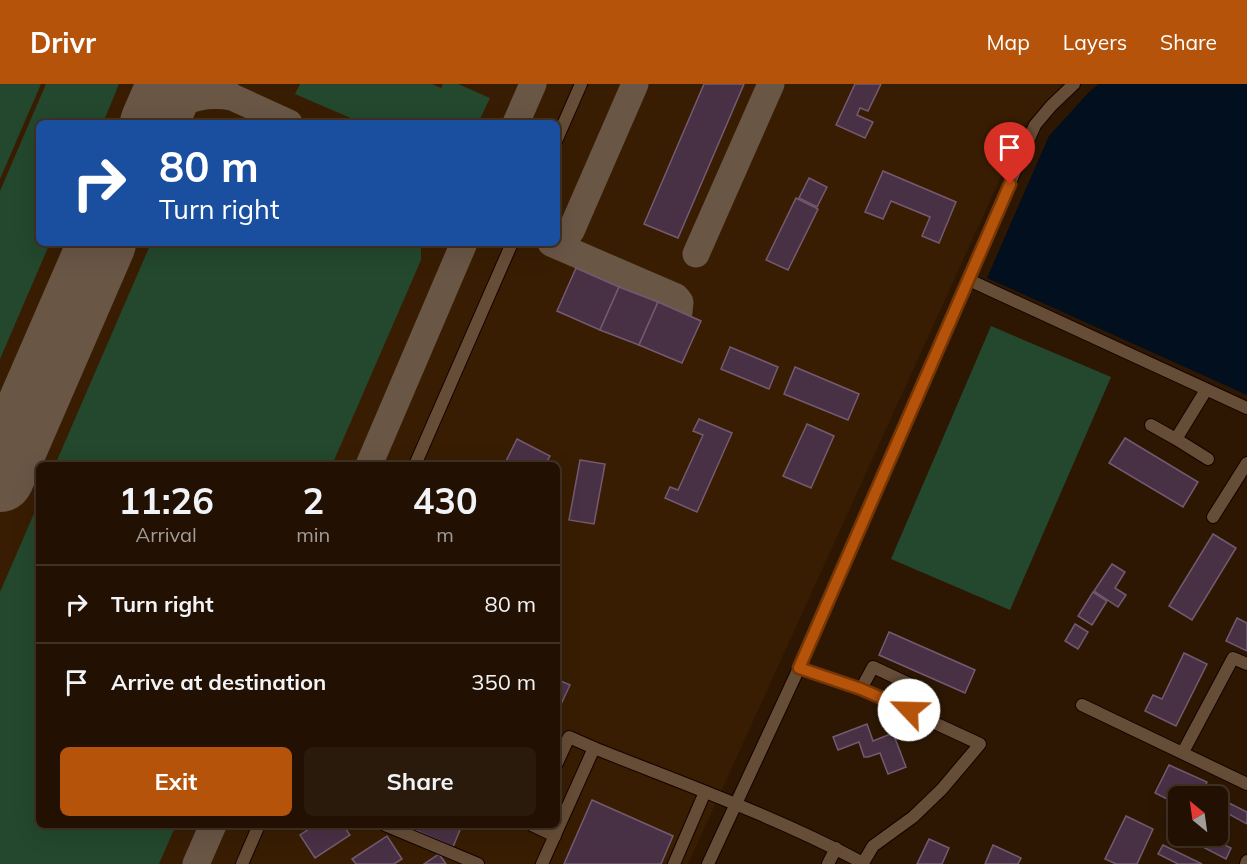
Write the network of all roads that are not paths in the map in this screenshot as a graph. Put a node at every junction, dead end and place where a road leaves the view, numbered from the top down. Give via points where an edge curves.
1 (581, 84) edge
2 (1074, 84) edge
3 (560, 132) edge
4 (511, 246) edge
5 (969, 280) junction
6 (1206, 390) junction
7 (1247, 408) edge
8 (1151, 425) dead end
9 (1176, 439) junction
10 (1208, 459) dead end
11 (416, 462) edge
12 (1247, 463) edge
13 (1213, 517) dead end
14 (1247, 664) edge
15 (799, 668) junction
16 (861, 689) junction
17 (1082, 705) dead end
18 (909, 710) junction
19 (594, 748) junction
20 (1183, 752) junction
21 (560, 756) edge
22 (1247, 784) edge
23 (705, 792) junction
24 (735, 804) junction
25 (560, 825) edge
26 (258, 828) edge
27 (392, 828) edge
28 (538, 828) edge
29 (559, 828) edge
30 (555, 836) junction
31 (836, 848) junction
32 (865, 863) edge
33 (242, 864) edge
34 (478, 864) edge
35 (542, 864) edge
36 (674, 864) edge
37 (708, 864) edge
38 (828, 864) edge

1 - 3 street
2 - 5 street via 1035,125
4 - 11 street
5 - 6 street
5 - 15 street
6 - 7 street
6 - 9 street
8 - 9 street
9 - 10 street
12 - 13 street
14 - 20 street via 1233,658
15 - 16 street
15 - 24 street
16 - 18 street
16 - 18 street via 873,667 920,689
17 - 20 street
18 - 32 street via 980,744 913,818 873,846
19 - 21 street via 569,737
19 - 23 street
19 - 25 street
20 - 22 street
23 - 24 street
23 - 36 street
24 - 31 street
24 - 37 street
26 - 33 street
27 - 34 street
28 - 30 street
29 - 30 street
30 - 35 street
31 - 32 street
31 - 38 street

